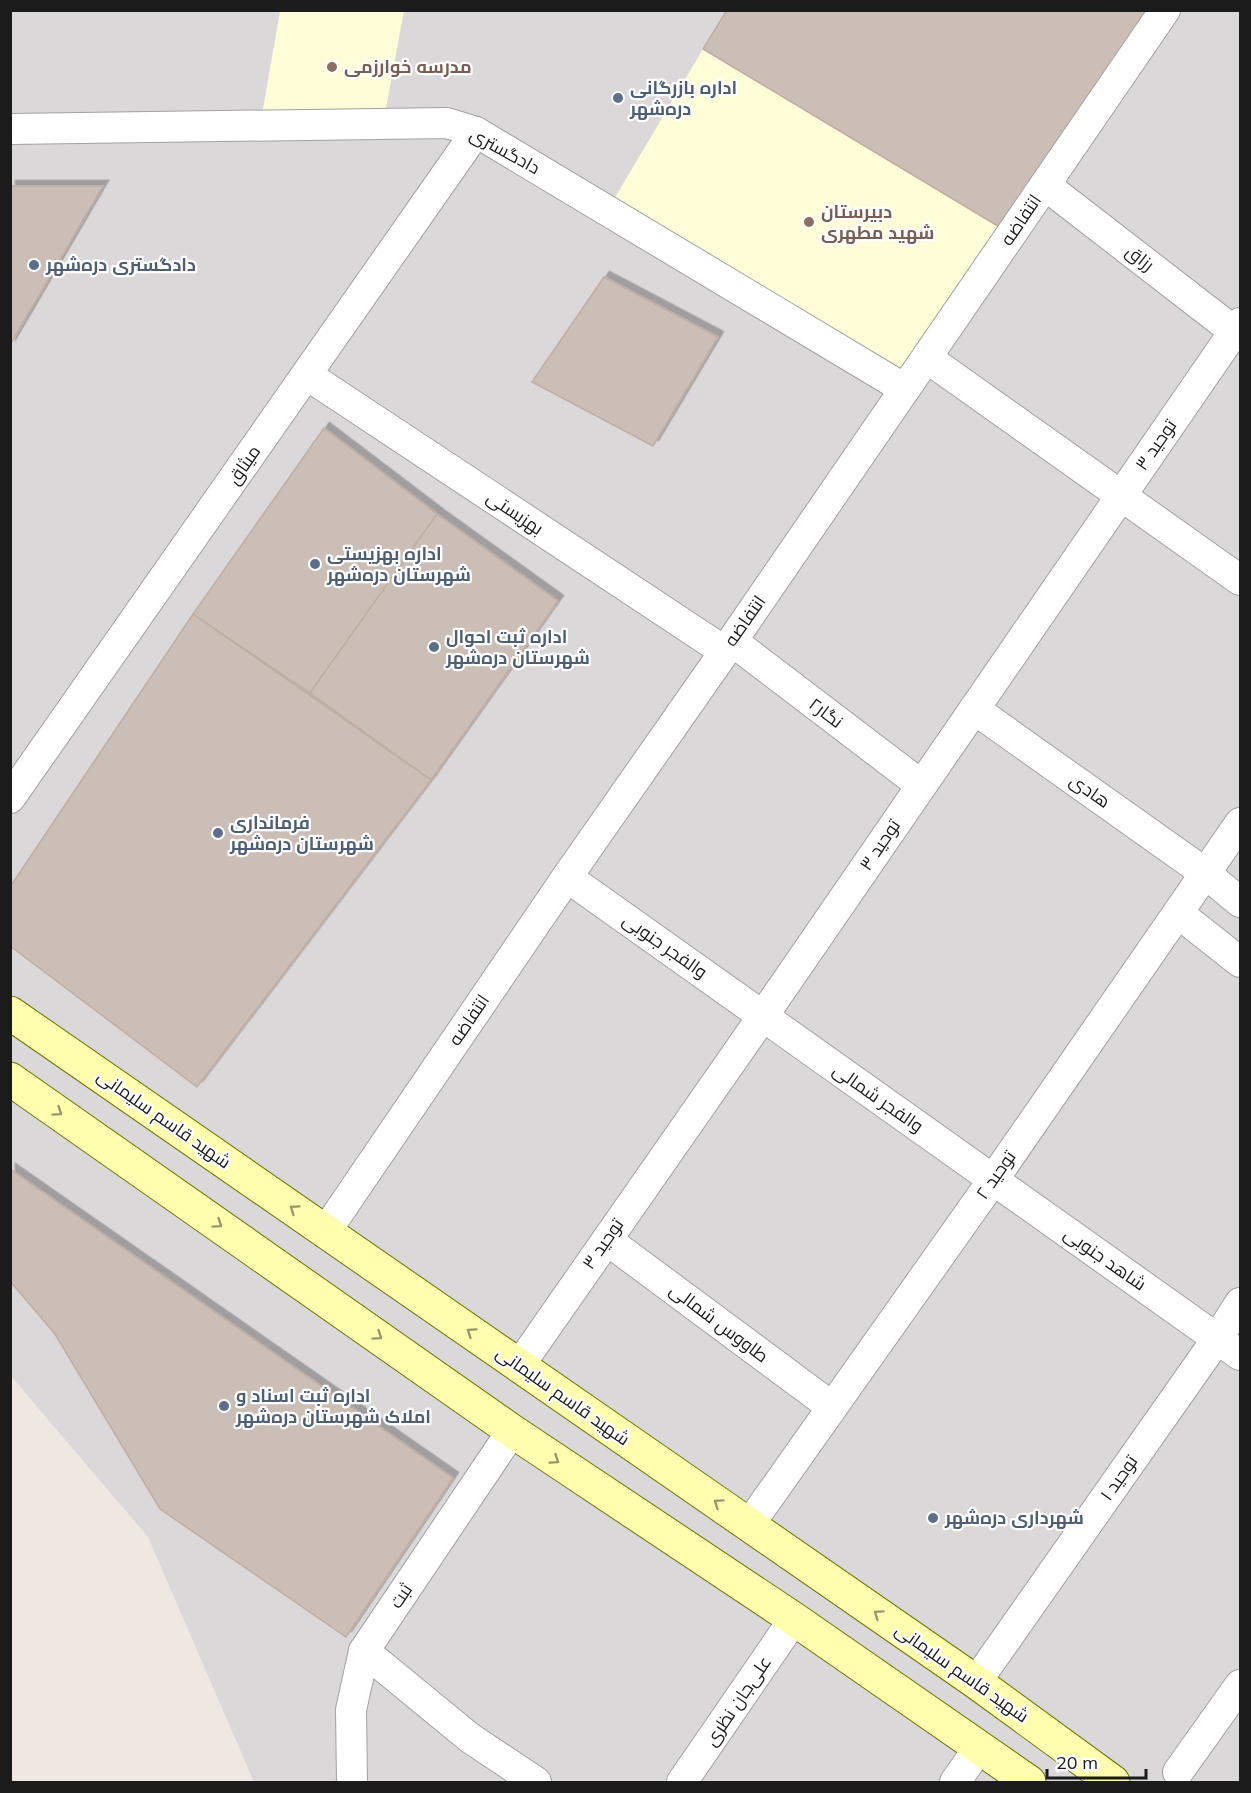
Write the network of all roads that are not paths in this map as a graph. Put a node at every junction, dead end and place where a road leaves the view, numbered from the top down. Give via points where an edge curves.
1 (1165, 10) edge
2 (10, 129) edge
3 (476, 132) junction
4 (1045, 185) junction
5 (1238, 328) edge
6 (927, 358) junction
7 (307, 375) junction
8 (905, 389) junction
9 (1121, 496) junction
10 (1240, 580) edge
11 (728, 646) junction
12 (974, 709) junction
13 (921, 786) junction
14 (10, 798) edge
15 (1240, 823) edge
16 (1205, 873) junction
17 (567, 876) junction
18 (1240, 902) edge
19 (1178, 913) junction
20 (1240, 962) edge
21 (10, 1013) edge
22 (763, 1016) junction
23 (10, 1079) edge
24 (993, 1180) junction
25 (326, 1231) junction
26 (607, 1240) junction
27 (1240, 1303) edge
28 (1229, 1347) edge
29 (519, 1366) junction
30 (832, 1407) junction
31 (512, 1431) junction
32 (749, 1525) junction
33 (794, 1619) junction
34 (364, 1651) junction
35 (976, 1682) junction
36 (1240, 1684) edge
37 (979, 1748) junction
38 (1178, 1772) dead end
39 (352, 1782) edge
40 (536, 1782) edge
41 (682, 1782) edge
42 (955, 1782) edge
43 (1029, 1782) edge
44 (1113, 1782) edge

1 - 4 street, انتفاضه
2 - 3 street, دادگستری via 447,123
3 - 7 street, میثاق
3 - 8 street, دادگستری
4 - 5 street, رزاق
4 - 6 street, انتفاضه
5 - 9 street, توحید ۳
6 - 8 street, انتفاضه
6 - 9 street
7 - 11 street, بهزیستی
7 - 14 street, میثاق
8 - 11 street, انتفاضه
9 - 10 street
9 - 12 street, توحید ۳
11 - 13 street, نگار۲
11 - 17 street, انتفاضه
12 - 13 street, توحید ۳
12 - 16 street, هادی
13 - 22 street, توحید ۳
15 - 16 street, توحید ۲
16 - 18 street, هادی
16 - 19 street, توحید ۲
17 - 22 street, والفجر جنوبی
17 - 25 street, انتفاضه
19 - 20 street
19 - 24 street, توحید ۲
25 -> 21 main road, شهید قاسم سلیمانی
22 - 24 street, والفجر شمالی
22 - 26 street, توحید ۳
23 -> 31 main road
24 - 28 street, شاهد جنوبی
24 - 30 street, توحید ۲
29 -> 25 main road, شهید قاسم سلیمانی
26 - 29 street, توحید ۳
26 - 30 street, طاووس شمالی
27 - 28 street, توحید ۱
28 - 35 street, توحید ۱
32 -> 29 main road, شهید قاسم سلیمانی
30 - 32 street, توحید ۲
31 -> 33 main road
31 - 34 street, ثبت
35 -> 32 main road, شهید قاسم سلیمانی
33 - 37 main road
33 - 41 street, علی‌جان نظری
34 - 39 street, ثبت via 351,1710
34 - 40 street via 470,1738
35 - 44 main road, شهید قاسم سلیمانی
36 - 38 street
37 - 42 street
37 - 43 main road

